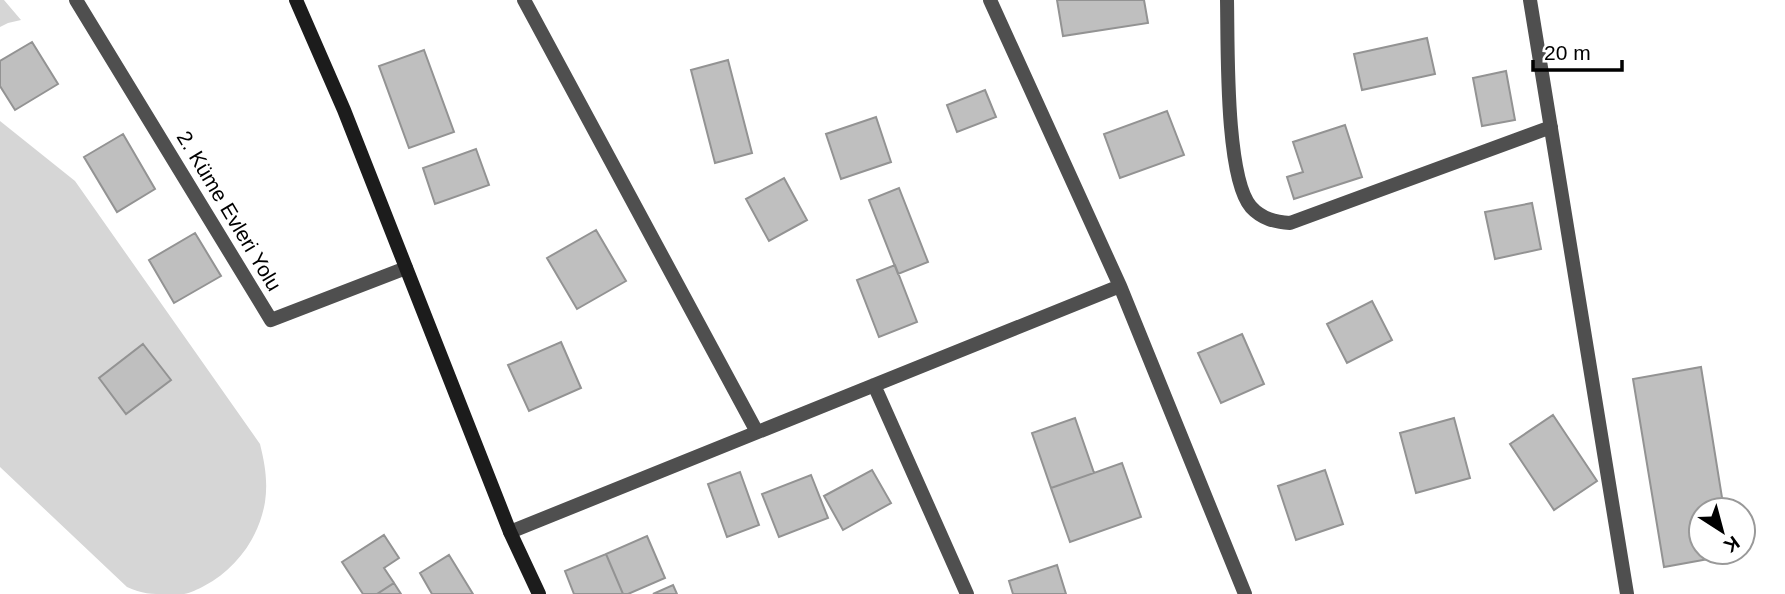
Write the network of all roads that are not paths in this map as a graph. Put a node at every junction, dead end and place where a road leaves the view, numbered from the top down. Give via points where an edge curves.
1 (76, 0) edge
2 (296, 0) edge
3 (524, 0) edge
4 (990, 0) edge
5 (1227, 0) edge
6 (1530, 0) edge
7 (1551, 127) junction
8 (406, 268) junction
9 (1121, 286) junction
10 (874, 385) junction
11 (757, 432) junction
12 (510, 532) junction
13 (539, 594) edge
14 (967, 594) edge
15 (1245, 594) edge
16 (1627, 594) edge

1 - 8 street, 2. Küme Evleri Yolu via 271,320
2 - 8 street
3 - 11 street
4 - 9 street
5 - 7 street via 1235,159 1244,196 1267,219 1290,223
6 - 7 street
7 - 16 street
8 - 12 street
9 - 10 street
9 - 15 street
10 - 11 street
10 - 14 street
11 - 12 street
12 - 13 street

